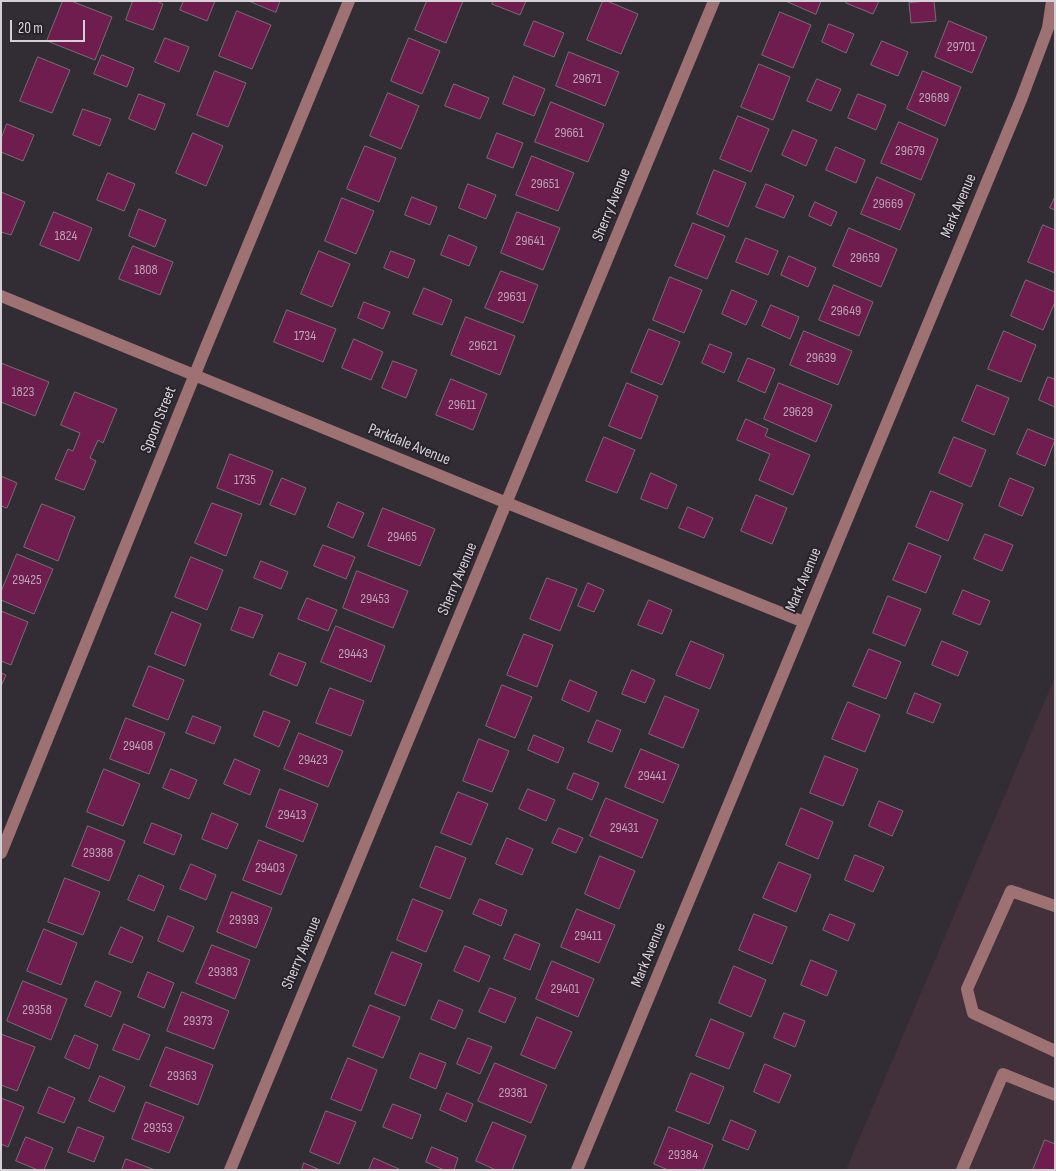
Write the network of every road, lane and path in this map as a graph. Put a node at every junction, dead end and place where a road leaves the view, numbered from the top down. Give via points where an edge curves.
1 (349, 1) edge
2 (714, 1) edge
3 (1052, 1) edge
4 (1, 296) edge
5 (195, 375) junction
6 (507, 503) junction
7 (804, 622) junction
8 (1, 853) edge
9 (1055, 906) edge
10 (1055, 1051) edge
11 (1055, 1096) edge
12 (230, 1170) edge
13 (577, 1170) edge
14 (962, 1170) edge

1 - 5 street, Spoon Street
2 - 6 street, Sherry Avenue
3 - 7 street, Mark Avenue via 1048,28 1024,92
4 - 5 street, Parkdale Avenue
5 - 6 street, Parkdale Avenue
5 - 8 street, Spoon Street
6 - 7 street, Parkdale Avenue
6 - 12 street, Sherry Avenue
7 - 13 street, Mark Avenue
9 - 10 street via 1010,891 967,990 973,1013
11 - 14 street via 1002,1074

